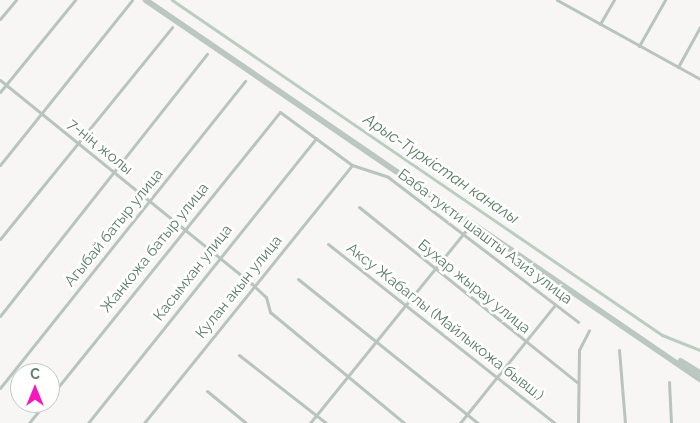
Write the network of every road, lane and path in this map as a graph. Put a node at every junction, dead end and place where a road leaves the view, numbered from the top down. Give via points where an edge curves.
1 (16, 0) edge
2 (75, 0) edge
3 (132, 0) edge
4 (146, 0) edge
5 (153, 0) edge
6 (557, 0) edge
7 (614, 0) edge
8 (665, 0) edge
9 (564, 2) edge
10 (0, 19) edge
11 (600, 24) junction
12 (172, 27) dead end
13 (700, 27) edge
14 (639, 46) junction
15 (207, 54) dead end
16 (678, 67) junction
17 (700, 79) edge
18 (0, 80) edge
19 (244, 81) dead end
20 (6, 85) junction
21 (0, 92) edge
22 (41, 114) junction
23 (276, 114) joint
24 (316, 138) junction
25 (77, 143) junction
26 (0, 165) edge
27 (352, 165) junction
28 (113, 172) junction
29 (149, 202) junction
30 (359, 207) dead end
31 (472, 223) junction
32 (184, 230) junction
33 (462, 235) junction
34 (0, 239) edge
35 (328, 244) dead end
36 (219, 258) junction
37 (435, 269) junction
38 (298, 279) dead end
39 (254, 286) junction
40 (555, 305) junction
41 (406, 306) junction
42 (0, 316) edge
43 (578, 322) dead end
44 (589, 330) dead end
45 (378, 341) junction
46 (525, 343) junction
47 (619, 350) dead end
48 (239, 355) dead end
49 (700, 373) edge
50 (348, 377) junction
51 (496, 378) junction
52 (700, 378) edge
53 (577, 382) junction
54 (668, 382) dead end
55 (60, 385) edge
56 (0, 388) edge
57 (207, 391) dead end
58 (37, 413) edge
59 (467, 414) junction
60 (316, 415) junction
61 (29, 423) edge
62 (88, 423) edge
63 (144, 423) edge
64 (246, 423) edge
65 (310, 423) edge
66 (326, 423) edge
67 (404, 423) edge
68 (460, 423) edge
69 (478, 423) edge
70 (555, 423) edge
71 (578, 423) edge
72 (626, 423) edge
73 (671, 423) edge

1 - 10 street
2 - 20 street
3 - 22 street
4 - 31 highway
5 - 49 highway
6 - 9 street
7 - 11 street
8 - 14 street
9 - 11 street
11 - 14 street
12 - 25 street
13 - 16 street
14 - 16 street
15 - 28 street
16 - 17 street
18 - 20 street, 7-нің жолы
19 - 29 street, Агыбай батыр улица
20 - 21 street
20 - 22 street, 7-нің жолы
22 - 25 street, 7-нің жолы
22 - 26 street
23 - 24 street, Баба тукти шашты Азиз улица via 285,113
23 - 32 street, Жанкожа батыр улица
24 - 27 street, Баба тукти шашты Азиз улица
24 - 36 street, Касымхан улица
25 - 28 street, 7-нің жолы
25 - 34 street
27 - 33 street, Баба тукти шашты Азиз улица via 388,177
27 - 39 street, Кулан акын улица
28 - 29 street, 7-нің жолы
28 - 42 street
29 - 32 street, 7-нің жолы
29 - 56 street, Агыбай батыр улица
30 - 37 street, Бухар жырау улица
31 - 33 street
31 - 52 highway
32 - 36 street, 7-нің жолы
32 - 55 street, Жанкожа батыр улица
33 - 37 street
33 - 40 street, Баба тукти шашты Азиз улица
35 - 41 street, Аксу Жабаглы (Майлыкожа бывш.)
36 - 39 street, 7-нің жолы
36 - 62 street, Касымхан улица
37 - 41 street
37 - 46 street, Бухар жырау улица
38 - 45 street
39 - 50 street, 7-нің жолы via 266,297 270,312
39 - 63 street, Кулан акын улица
40 - 43 street, Баба тукти шашты Азиз улица
40 - 46 street
41 - 45 street
41 - 51 street, Аксу Жабаглы (Майлыкожа бывш.)
44 - 53 street via 579,350
45 - 50 street
45 - 59 street
46 - 51 street
46 - 53 street, Бухар жырау улица
47 - 72 street
48 - 60 street
50 - 60 street
50 - 67 street
51 - 59 street
51 - 70 street, Аксу Жабаглы (Майлыкожа бывш.)
53 - 71 street
54 - 73 street
57 - 64 street
58 - 61 street
59 - 68 street
59 - 69 street
60 - 65 street
60 - 66 street

